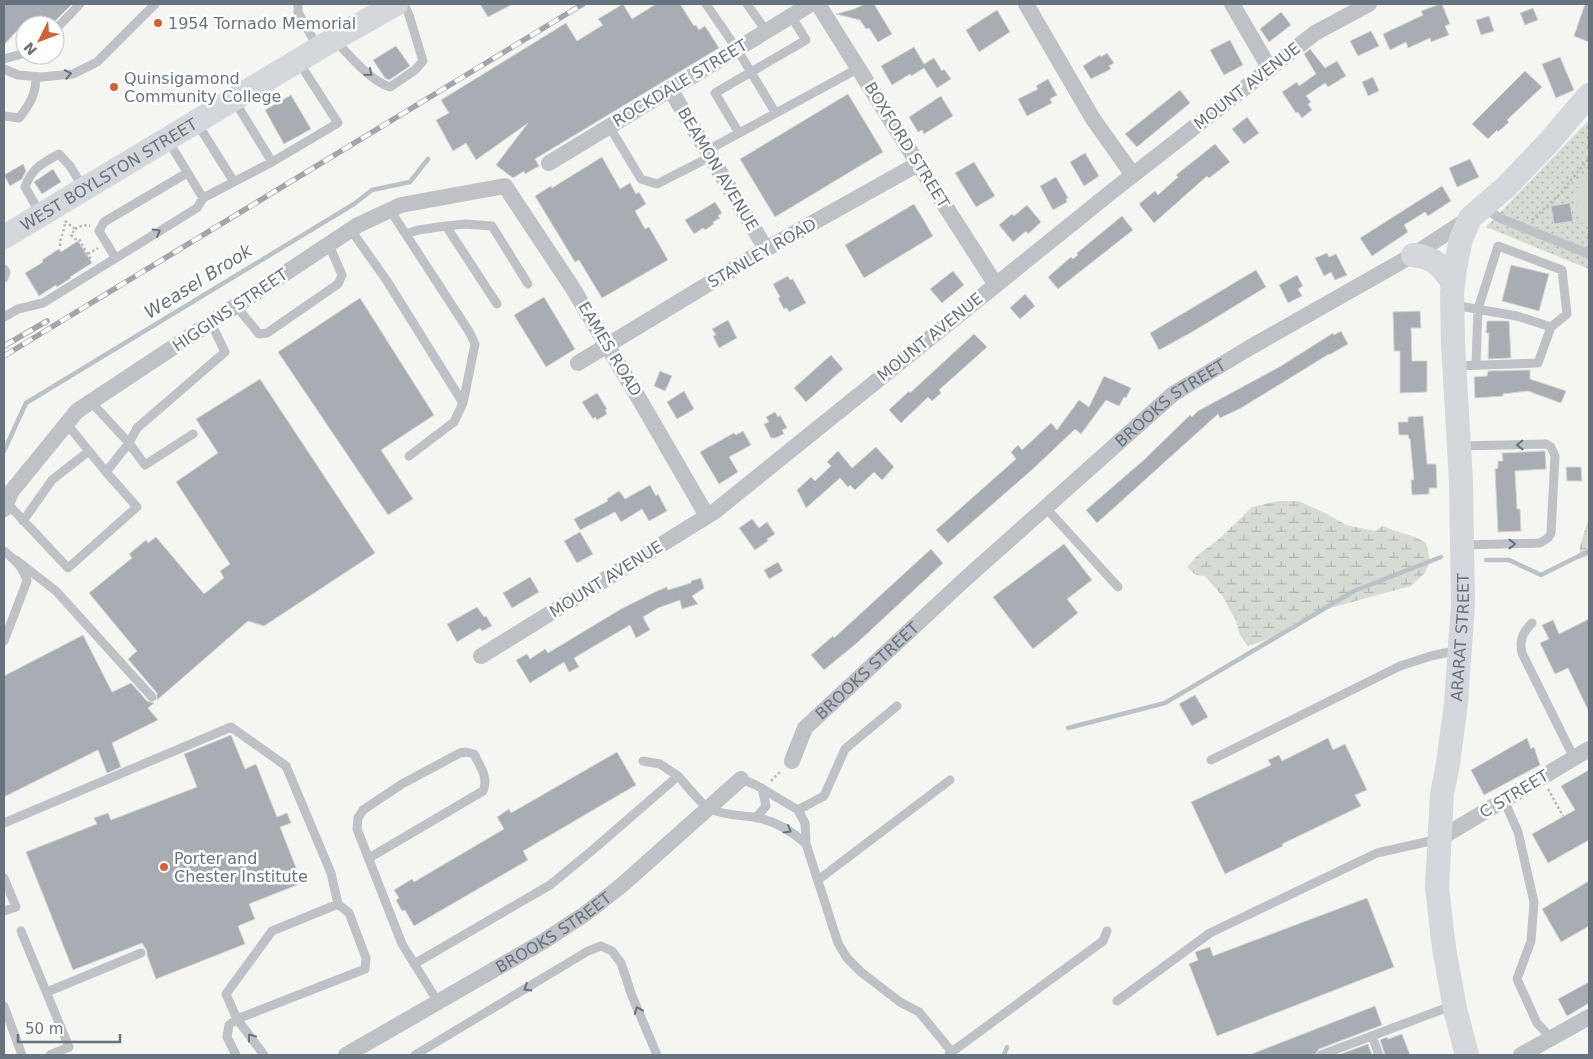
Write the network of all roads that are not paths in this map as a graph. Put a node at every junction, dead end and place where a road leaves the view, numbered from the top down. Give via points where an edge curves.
1 (80, 4) edge
2 (155, 4) edge
3 (298, 4) edge
4 (396, 4) edge
5 (404, 4) edge
6 (706, 4) edge
7 (747, 4) edge
8 (811, 4) edge
9 (818, 4) edge
10 (1026, 4) edge
11 (1232, 4) edge
12 (1368, 4) edge
13 (791, 16) junction
14 (65, 20) edge
15 (766, 31) junction
16 (326, 44) junction
17 (737, 49) junction
18 (298, 61) junction
19 (859, 68) junction
20 (4, 69) edge
21 (1270, 69) junction
22 (751, 72) junction
23 (36, 77) junction
24 (670, 89) junction
25 (1589, 95) edge
26 (234, 100) junction
27 (775, 112) junction
28 (4, 116) edge
29 (196, 121) junction
30 (610, 126) junction
31 (739, 133) junction
32 (167, 138) junction
33 (708, 154) junction
34 (272, 162) junction
35 (549, 163) dead end
36 (918, 164) junction
37 (188, 172) junction
38 (1133, 175) junction
39 (234, 182) junction
40 (505, 186) joint
41 (84, 189) junction
42 (203, 198) junction
43 (390, 210) junction
44 (1477, 213) junction
45 (52, 215) junction
46 (446, 226) junction
47 (351, 230) junction
48 (406, 234) junction
49 (4, 237) edge
50 (328, 245) junction
51 (766, 249) junction
52 (1589, 254) edge
53 (1413, 255) junction
54 (115, 257) junction
55 (4, 269) edge
56 (4, 278) edge
57 (528, 284) dead end
58 (996, 285) junction
59 (1453, 294) junction
60 (498, 304) dead end
61 (236, 306) junction
62 (1478, 309) junction
63 (4, 318) edge
64 (210, 323) junction
65 (1551, 327) junction
66 (608, 346) junction
67 (578, 363) dead end
68 (1465, 365) junction
69 (91, 402) junction
70 (463, 403) junction
71 (68, 424) junction
72 (193, 434) dead end
73 (129, 443) junction
74 (1460, 446) junction
75 (90, 451) junction
76 (409, 456) dead end
77 (106, 472) junction
78 (5, 506) edge
79 (1046, 508) junction
80 (707, 516) junction
81 (23, 520) junction
82 (1463, 545) junction
83 (4, 551) edge
84 (16, 560) junction
85 (1118, 586) dead end
86 (1532, 623) dead end
87 (4, 640) edge
88 (1460, 650) junction
89 (481, 656) dead end
90 (152, 698) dead end
91 (897, 706) dead end
92 (1589, 749) edge
93 (1574, 758) junction
94 (1211, 760) dead end
95 (643, 761) dead end
96 (792, 761) road end
97 (678, 776) junction
98 (741, 779) joint
99 (950, 780) dead end
100 (762, 788) junction
101 (1504, 800) junction
102 (708, 809) junction
103 (798, 810) junction
104 (756, 818) junction
105 (4, 823) edge
106 (1439, 839) junction
107 (806, 844) junction
108 (369, 858) junction
109 (4, 878) edge
110 (818, 880) junction
111 (338, 904) junction
112 (4, 911) edge
113 (21, 931) dead end
114 (1106, 931) dead end
115 (141, 953) dead end
116 (414, 964) junction
117 (47, 992) junction
118 (1117, 1001) dead end
119 (438, 1002) junction
120 (1454, 1005) junction
121 (4, 1006) edge
122 (1589, 1016) edge
123 (237, 1019) junction
124 (1372, 1036) junction
125 (1551, 1038) junction
126 (950, 1054) edge
127 (22, 1055) edge
128 (50, 1055) edge
129 (236, 1055) edge
130 (264, 1055) edge
131 (346, 1055) edge
132 (415, 1055) edge
133 (657, 1055) edge
134 (1321, 1055) edge
135 (1379, 1055) edge
136 (1467, 1055) edge
137 (1521, 1055) edge

1 - 14 lane
23 -> 2 lane via 73,74 97,62
3 - 16 lane via 298,12
4 - 16 main road, WEST BOYLSTON STREET
16 -> 5 lane via 390,87 415,70 422,61
6 - 17 lane
7 - 15 lane
8 - 13 street, ROCKDALE STREET
9 - 19 street, BOXFORD STREET
10 - 38 street via 1093,119
11 - 21 street
12 - 21 street, MOUNT AVENUE via 1315,33
13 - 15 street, ROCKDALE STREET
13 - 22 lane via 806,40
15 - 17 street, ROCKDALE STREET
16 - 18 main road, WEST BOYLSTON STREET
17 - 22 lane
17 - 24 street, ROCKDALE STREET
18 - 26 main road, WEST BOYLSTON STREET
18 - 34 lane via 338,123
19 - 27 lane
19 - 36 street, BOXFORD STREET
20 - 23 lane
21 - 38 street, MOUNT AVENUE
22 - 27 lane
22 - 31 lane via 715,93
23 - 28 lane via 36,89 30,104 19,118
24 - 30 street, ROCKDALE STREET
24 - 33 street, BEAMON AVENUE
25 - 44 main road, BROOKS STREET via 1548,143
26 - 29 main road, WEST BOYLSTON STREET
26 - 34 lane
27 - 31 lane
29 - 32 main road, WEST BOYLSTON STREET
29 - 39 lane
30 - 33 lane via 641,179 657,184
30 - 35 street, ROCKDALE STREET
31 - 33 lane
32 - 37 lane
32 - 41 main road, WEST BOYLSTON STREET
33 - 51 street, BEAMON AVENUE
34 - 39 lane
36 - 51 street, STANLEY ROAD
36 - 58 street, BOXFORD STREET
37 - 42 lane
37 - 54 lane via 104,222 99,231
38 - 58 street, MOUNT AVENUE
39 - 42 lane
40 - 43 street, HIGGINS STREET via 401,205
40 - 66 street, EAMES ROAD
41 - 45 main road, WEST BOYLSTON STREET
41 - 45 lane via 59,154 38,166 30,174 25,187
54 -> 42 lane via 198,208
43 - 47 street, HIGGINS STREET
43 - 48 lane
44 - 52 lane via 1502,219
44 - 53 street, BROOKS STREET
44 - 59 main road, ARARAT STREET via 1461,239
45 - 49 main road, WEST BOYLSTON STREET
46 - 48 lane
46 - 57 lane via 492,226
46 - 60 lane
47 - 50 street, HIGGINS STREET
47 - 70 lane via 387,281
48 - 70 lane via 475,344
50 - 61 street, HIGGINS STREET
50 - 61 lane via 342,274 338,284 267,333 259,334
51 - 66 street, STANLEY ROAD
53 - 59 main road via 1438,263
53 - 79 street, BROOKS STREET via 1173,394
54 - 63 lane via 43,303 18,309
55 - 56 lane
58 - 80 street, MOUNT AVENUE
59 - 62 lane
59 - 68 main road, ARARAT STREET
61 - 64 street, HIGGINS STREET
62 - 65 lane via 1517,316
62 - 65 lane via 1498,246 1562,270 1567,314
62 - 68 lane
64 - 69 street, HIGGINS STREET
64 - 73 lane via 225,352 137,428
65 - 68 lane via 1538,363
66 - 67 street, STANLEY ROAD
66 - 80 street, EAMES ROAD
68 - 74 main road, ARARAT STREET
69 - 71 street, HIGGINS STREET via 77,411
69 - 73 lane
70 - 76 lane via 454,422
71 - 75 lane
71 - 78 street, HIGGINS STREET via 11,492
72 - 73 lane via 145,465
73 - 77 lane
74 - 82 main road, ARARAT STREET
82 -> 74 lane via 1528,544 1548,538 1551,533 1555,456 1546,444
75 - 77 lane
75 - 81 lane via 52,480
77 - 81 lane via 137,507 68,568
78 - 81 lane
79 - 85 lane
79 - 96 street, BROOKS STREET via 805,728
80 - 89 street, MOUNT AVENUE
82 - 88 main road, ARARAT STREET
83 - 84 lane
84 - 87 lane via 27,581
84 - 90 lane via 56,591
86 - 93 lane via 1520,640 1522,653
88 - 94 lane via 1400,666
88 - 106 main road, ARARAT STREET
91 - 103 lane via 845,749 824,796
92 - 93 street, C STREET
93 - 101 street, C STREET
95 - 97 lane via 660,764
97 - 102 lane
97 - 116 lane via 550,885
98 - 100 lane
98 - 102 street, BROOKS STREET
99 - 110 lane
100 - 103 lane
100 - 104 lane via 766,806
101 - 106 street, C STREET
101 - 125 lane via 1518,832 1534,902 1531,941 1517,978 1537,1023
102 - 104 lane
102 - 119 street, BROOKS STREET via 585,914 544,942
103 - 107 lane via 805,823
104 -> 107 lane via 778,824
105 - 111 lane via 231,727 286,766 331,873
106 - 118 lane via 1376,853 1210,933
106 - 120 main road, ARARAT STREET via 1437,887
107 - 110 lane
108 - 108 lane via 357,829 363,810 402,784 460,753 474,754 487,783 483,791
108 - 116 lane via 402,944
109 - 112 lane via 16,906
110 - 126 lane via 838,943 847,958 900,1002 919,1012
111 - 123 lane via 272,932 226,994
111 - 123 lane via 349,913 366,958 365,969
113 - 117 lane
114 - 126 lane via 1103,941
115 - 117 lane
116 - 119 lane
117 - 128 lane via 70,1047
119 - 131 street, BROOKS STREET
120 - 124 lane
120 - 136 main road, ARARAT STREET
121 - 127 lane
122 - 125 street
123 - 129 lane via 229,1025 228,1037
130 -> 123 lane
124 - 134 lane
124 - 135 lane
125 - 137 street
133 -> 132 lane via 622,963 612,951 601,946

